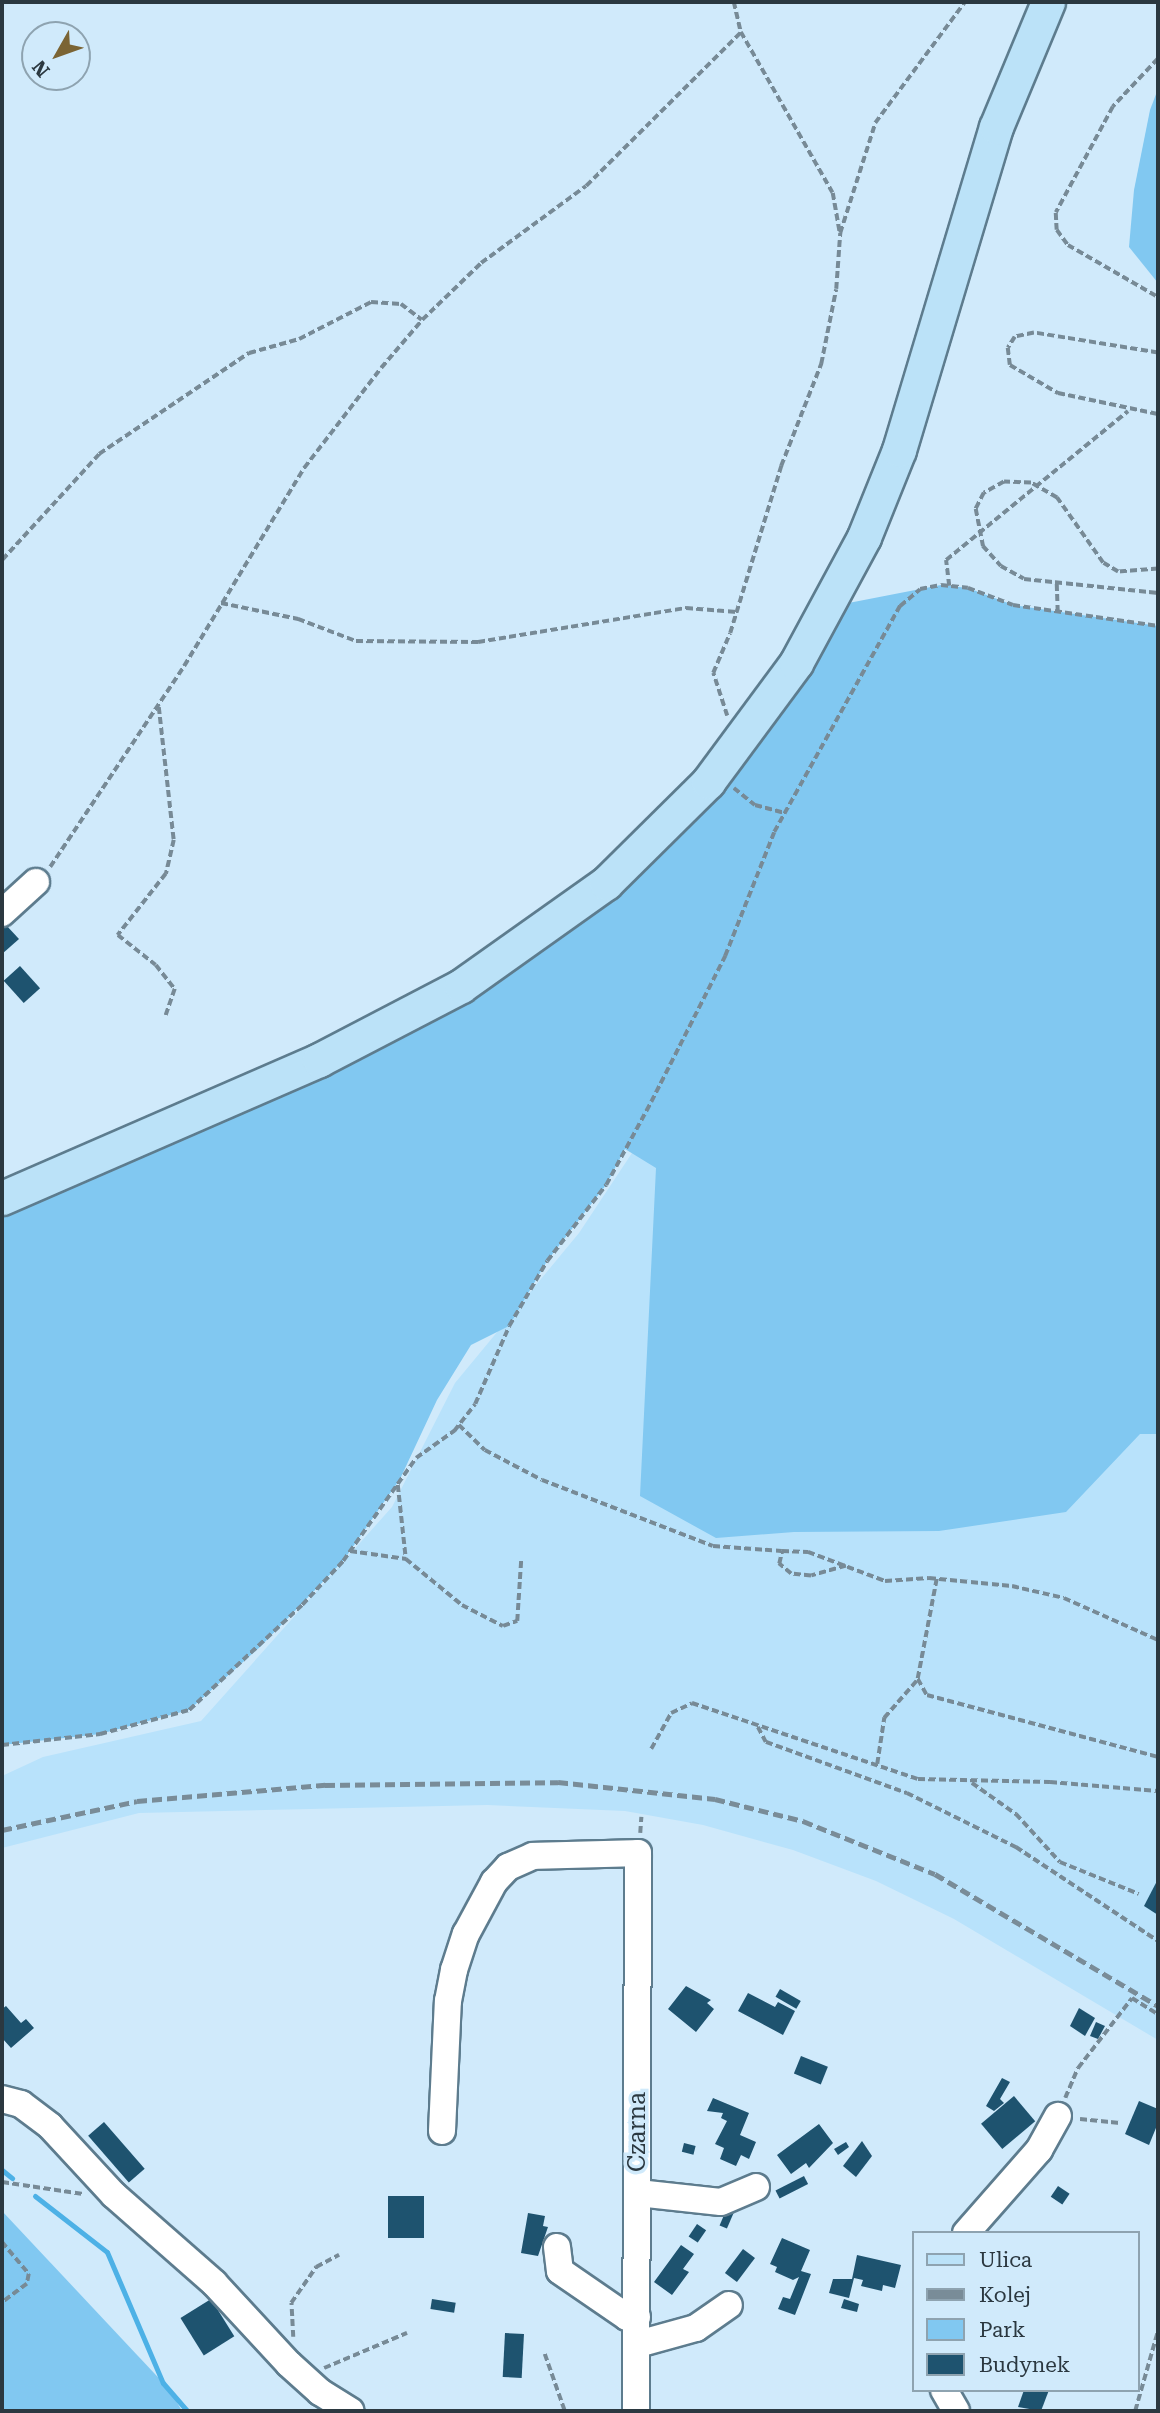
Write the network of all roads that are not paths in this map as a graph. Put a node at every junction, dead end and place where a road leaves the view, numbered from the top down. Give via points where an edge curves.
1 (1048, 2) edge
2 (36, 882) road end
3 (2, 913) edge
4 (2, 1198) edge
5 (2, 2099) edge
6 (1058, 2116) road end
7 (442, 2131) dead end
8 (756, 2187) dead end
9 (638, 2193) junction
10 (968, 2231) edge
11 (557, 2247) dead end
12 (729, 2305) dead end
13 (637, 2317) junction
14 (638, 2344) junction
15 (945, 2392) edge
16 (351, 2411) edge
17 (636, 2411) edge
18 (956, 2411) edge

1 - 4 main road via 996,127 899,450 864,537 796,663 717,771 606,883 461,986 319,1060
2 - 3 street
5 - 16 street via 21,2104 50,2126 114,2195 165,2236 302,2376
6 - 10 street via 1039,2150
7 - 9 street, Czarna via 448,2001 454,1970 466,1934 494,1882 508,1867 533,1856 638,1853
8 - 9 street via 721,2202
9 - 13 street, Czarna
11 - 13 street via 560,2271 627,2317
12 - 14 street via 696,2328
13 - 14 street, Czarna
14 - 17 street, Czarna
15 - 18 street

